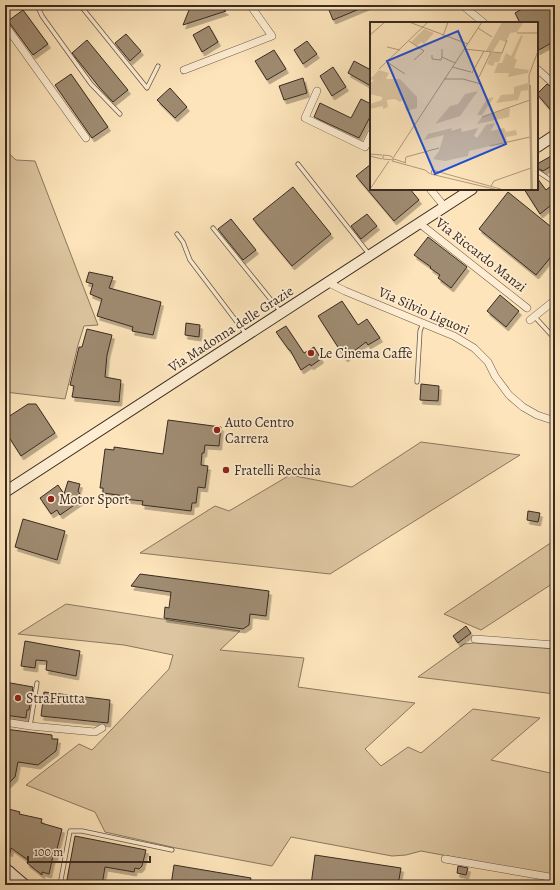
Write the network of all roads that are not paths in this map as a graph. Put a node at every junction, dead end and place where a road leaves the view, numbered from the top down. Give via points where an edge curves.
1 (37, 5) edge
2 (80, 5) edge
3 (250, 5) edge
4 (462, 5) edge
5 (483, 22) edge
6 (5, 25) edge
7 (158, 66) dead end
8 (184, 70) dead end
9 (538, 70) edge
10 (555, 85) edge
11 (317, 91) dead end
12 (120, 114) dead end
13 (370, 136) edge
14 (86, 138) dead end
15 (553, 140) edge
16 (538, 147) edge
17 (298, 164) dead end
18 (538, 172) edge
19 (555, 183) edge
20 (431, 190) edge
21 (470, 190) edge
22 (444, 206) junction
23 (419, 223) junction
24 (213, 228) dead end
25 (177, 234) dead end
26 (370, 255) junction
27 (327, 282) junction
28 (555, 300) edge
29 (527, 308) dead end
30 (281, 312) junction
31 (532, 318) joint
32 (422, 323) junction
33 (247, 334) junction
34 (555, 339) edge
35 (416, 382) dead end
36 (555, 421) edge
37 (5, 492) edge
38 (475, 640) dead end
39 (555, 645) edge
40 (37, 683) dead end
41 (5, 722) edge
42 (30, 726) junction
43 (102, 728) dead end
44 (172, 850) dead end
45 (445, 859) dead end
46 (7, 870) edge
47 (555, 878) edge
48 (6, 885) edge
49 (25, 885) edge
50 (60, 885) edge

1 - 12 lane via 42,16 91,84
2 - 7 lane via 146,88
3 - 8 street via 272,36
4 - 5 street
6 - 14 street
9 - 10 street
11 - 13 street via 305,118 365,147
15 - 16 street
17 - 26 lane
18 - 19 lane
20 - 22 street
21 - 22 street, Via Madonna delle Grazie
22 - 23 street, Via Madonna delle Grazie
23 - 26 street, Via Madonna delle Grazie
23 - 29 street, Via Riccardo Manzi
24 - 30 lane
25 - 33 lane via 190,260
26 - 27 street, Via Madonna delle Grazie
27 - 30 street, Via Madonna delle Grazie
27 - 32 street, Via Silvio Liguori
28 - 31 street
30 - 33 street, Via Madonna delle Grazie
31 - 34 lane
32 - 35 lane
32 - 36 street, Via Silvio Liguori via 454,336 474,348 488,362 509,395 537,415
33 - 37 street, Via Madonna delle Grazie
38 - 39 street
40 - 42 lane
41 - 42 street
42 - 43 street via 95,732
44 - 50 lane via 82,830 70,831
45 - 47 street
46 - 48 street
46 - 49 street

